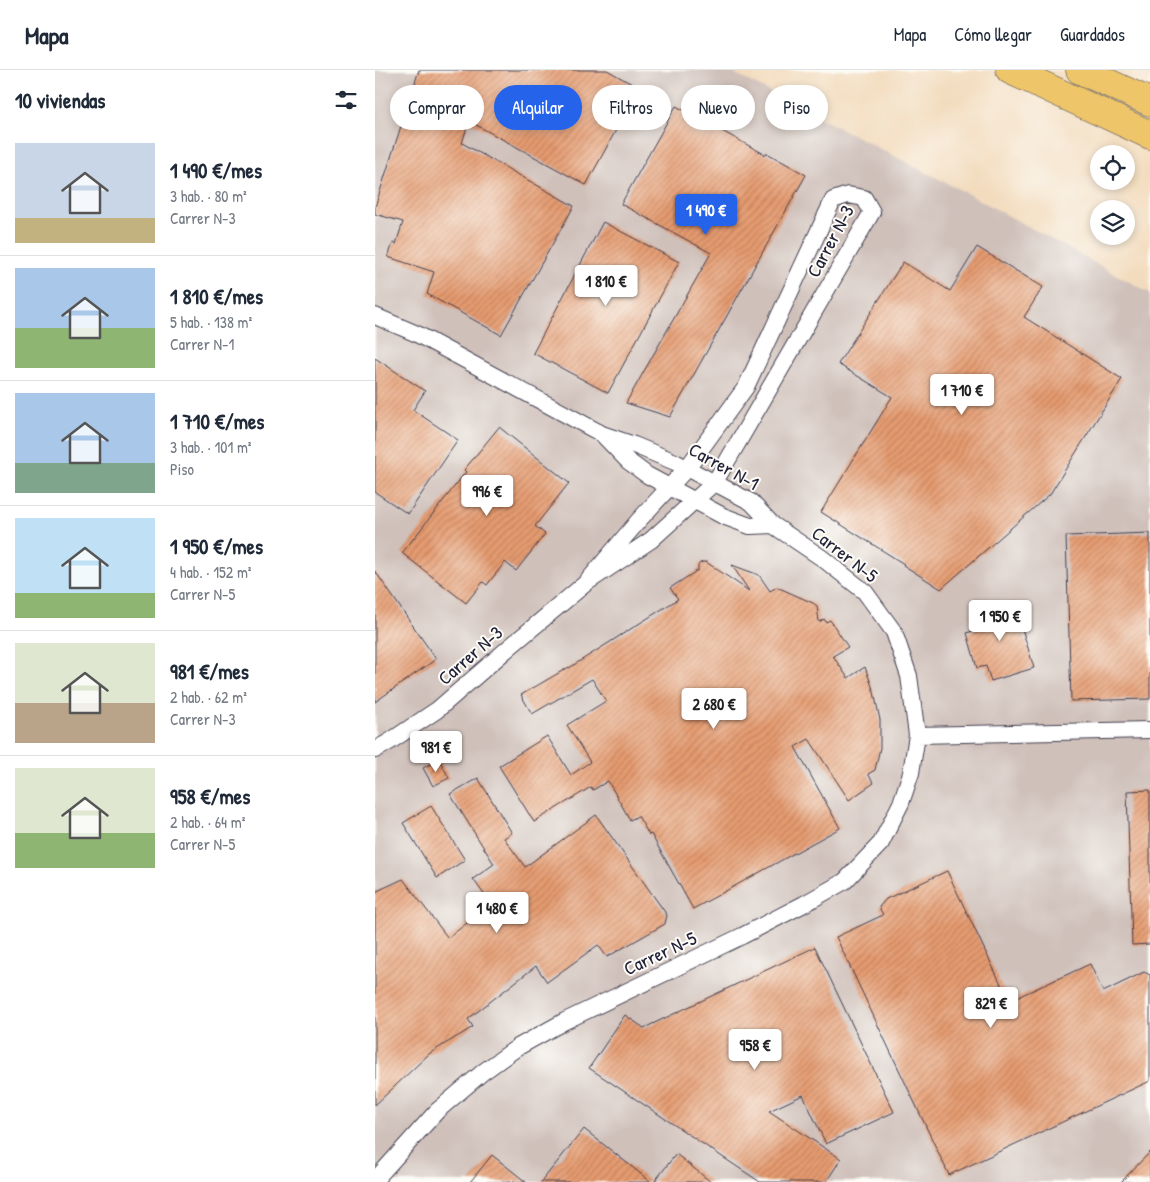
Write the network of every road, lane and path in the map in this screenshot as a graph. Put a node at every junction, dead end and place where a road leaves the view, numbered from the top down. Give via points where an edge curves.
1 (1010, 70) edge
2 (1080, 70) edge
3 (1150, 102) edge
4 (1150, 135) edge
5 (375, 316) edge
6 (602, 434) junction
7 (687, 468) junction
8 (715, 482) junction
9 (669, 487) junction
10 (695, 501) junction
11 (773, 525) junction
12 (586, 583) junction
13 (1150, 730) edge
14 (917, 735) junction
15 (375, 750) edge
16 (375, 1180) edge

1 - 4 highway
2 - 3 highway
5 - 6 street, Carrer N-1 via 417,334
6 - 7 street, Carrer N-1 via 634,444
6 - 9 street, Carrer N-1 via 628,461
7 - 8 street, Carrer N-1
7 - 8 street, Carrer N-3 via 746,388 833,200 848,196 865,198 872,212
7 - 9 street, Carrer N-3
8 - 10 street, Carrer N-3
8 - 11 street, Carrer N-1 via 751,502
9 - 10 street, Carrer N-1
9 - 12 street, Carrer N-3
10 - 11 street, Carrer N-1 via 750,526
10 - 12 street, Carrer N-3 via 651,540
11 - 14 street, Carrer N-5 via 865,592 894,632 909,676
12 - 15 street, Carrer N-3 via 437,710
13 - 14 street
14 - 16 street, Carrer N-5 via 911,773 885,835 845,881 518,1047 437,1112

